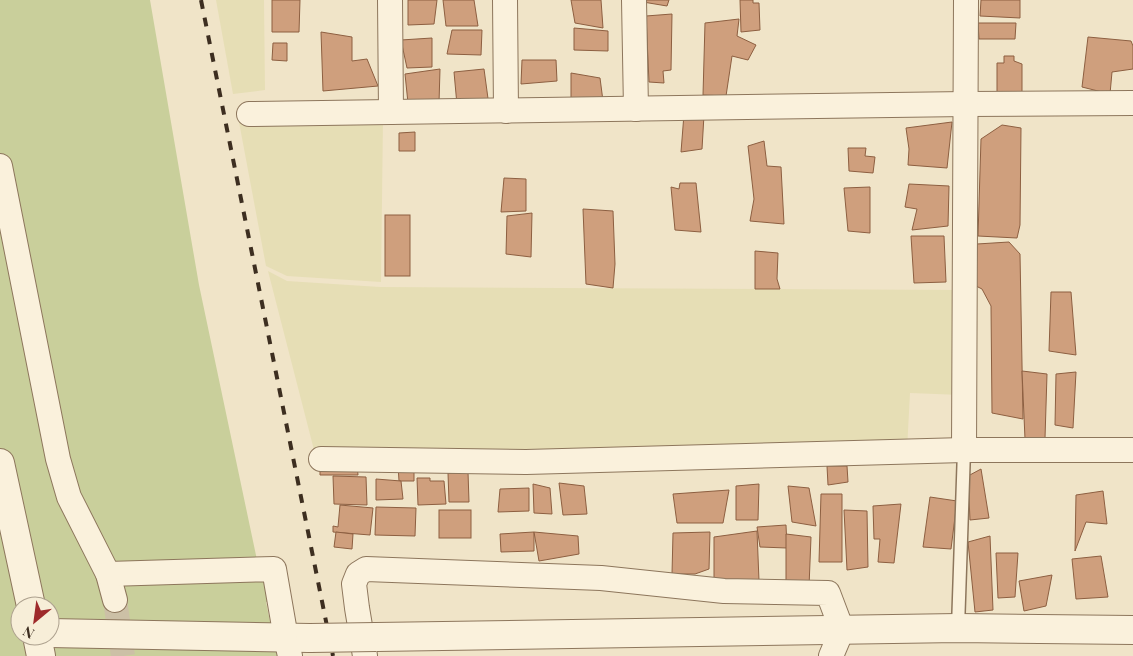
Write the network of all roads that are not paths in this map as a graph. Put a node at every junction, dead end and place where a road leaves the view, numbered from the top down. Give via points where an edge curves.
1 (390, 0) edge
2 (505, 0) edge
3 (634, 0) edge
4 (966, 0) edge
5 (1133, 103) edge
6 (966, 104) junction
7 (636, 109) junction
8 (506, 111) junction
9 (392, 112) junction
10 (249, 114) dead end
11 (0, 166) edge
12 (964, 450) junction
13 (1133, 450) edge
14 (322, 459) dead end
15 (0, 463) edge
16 (108, 574) junction
17 (29, 596) edge
18 (115, 600) tunnel mouth
19 (958, 628) junction
20 (842, 630) junction
21 (1133, 630) edge
22 (60, 633) edge
23 (295, 644) edge
24 (371, 646) edge
25 (831, 656) edge

1 - 9 street
2 - 8 street
3 - 7 street
4 - 6 street
5 - 6 street
6 - 7 street
6 - 12 street
7 - 8 street
8 - 9 street
9 - 10 street
11 - 16 street via 58,459 71,502
12 - 13 street
12 - 14 street via 526,462
12 - 19 lane
15 - 17 street
16 - 18 street
16 - 23 street via 274,569
19 - 20 street
19 - 21 street
20 - 24 street
20 - 24 street via 828,594 724,591 601,578 366,569 358,574 354,584 357,608
20 - 25 street
22 - 23 street
23 - 24 street, bridge

